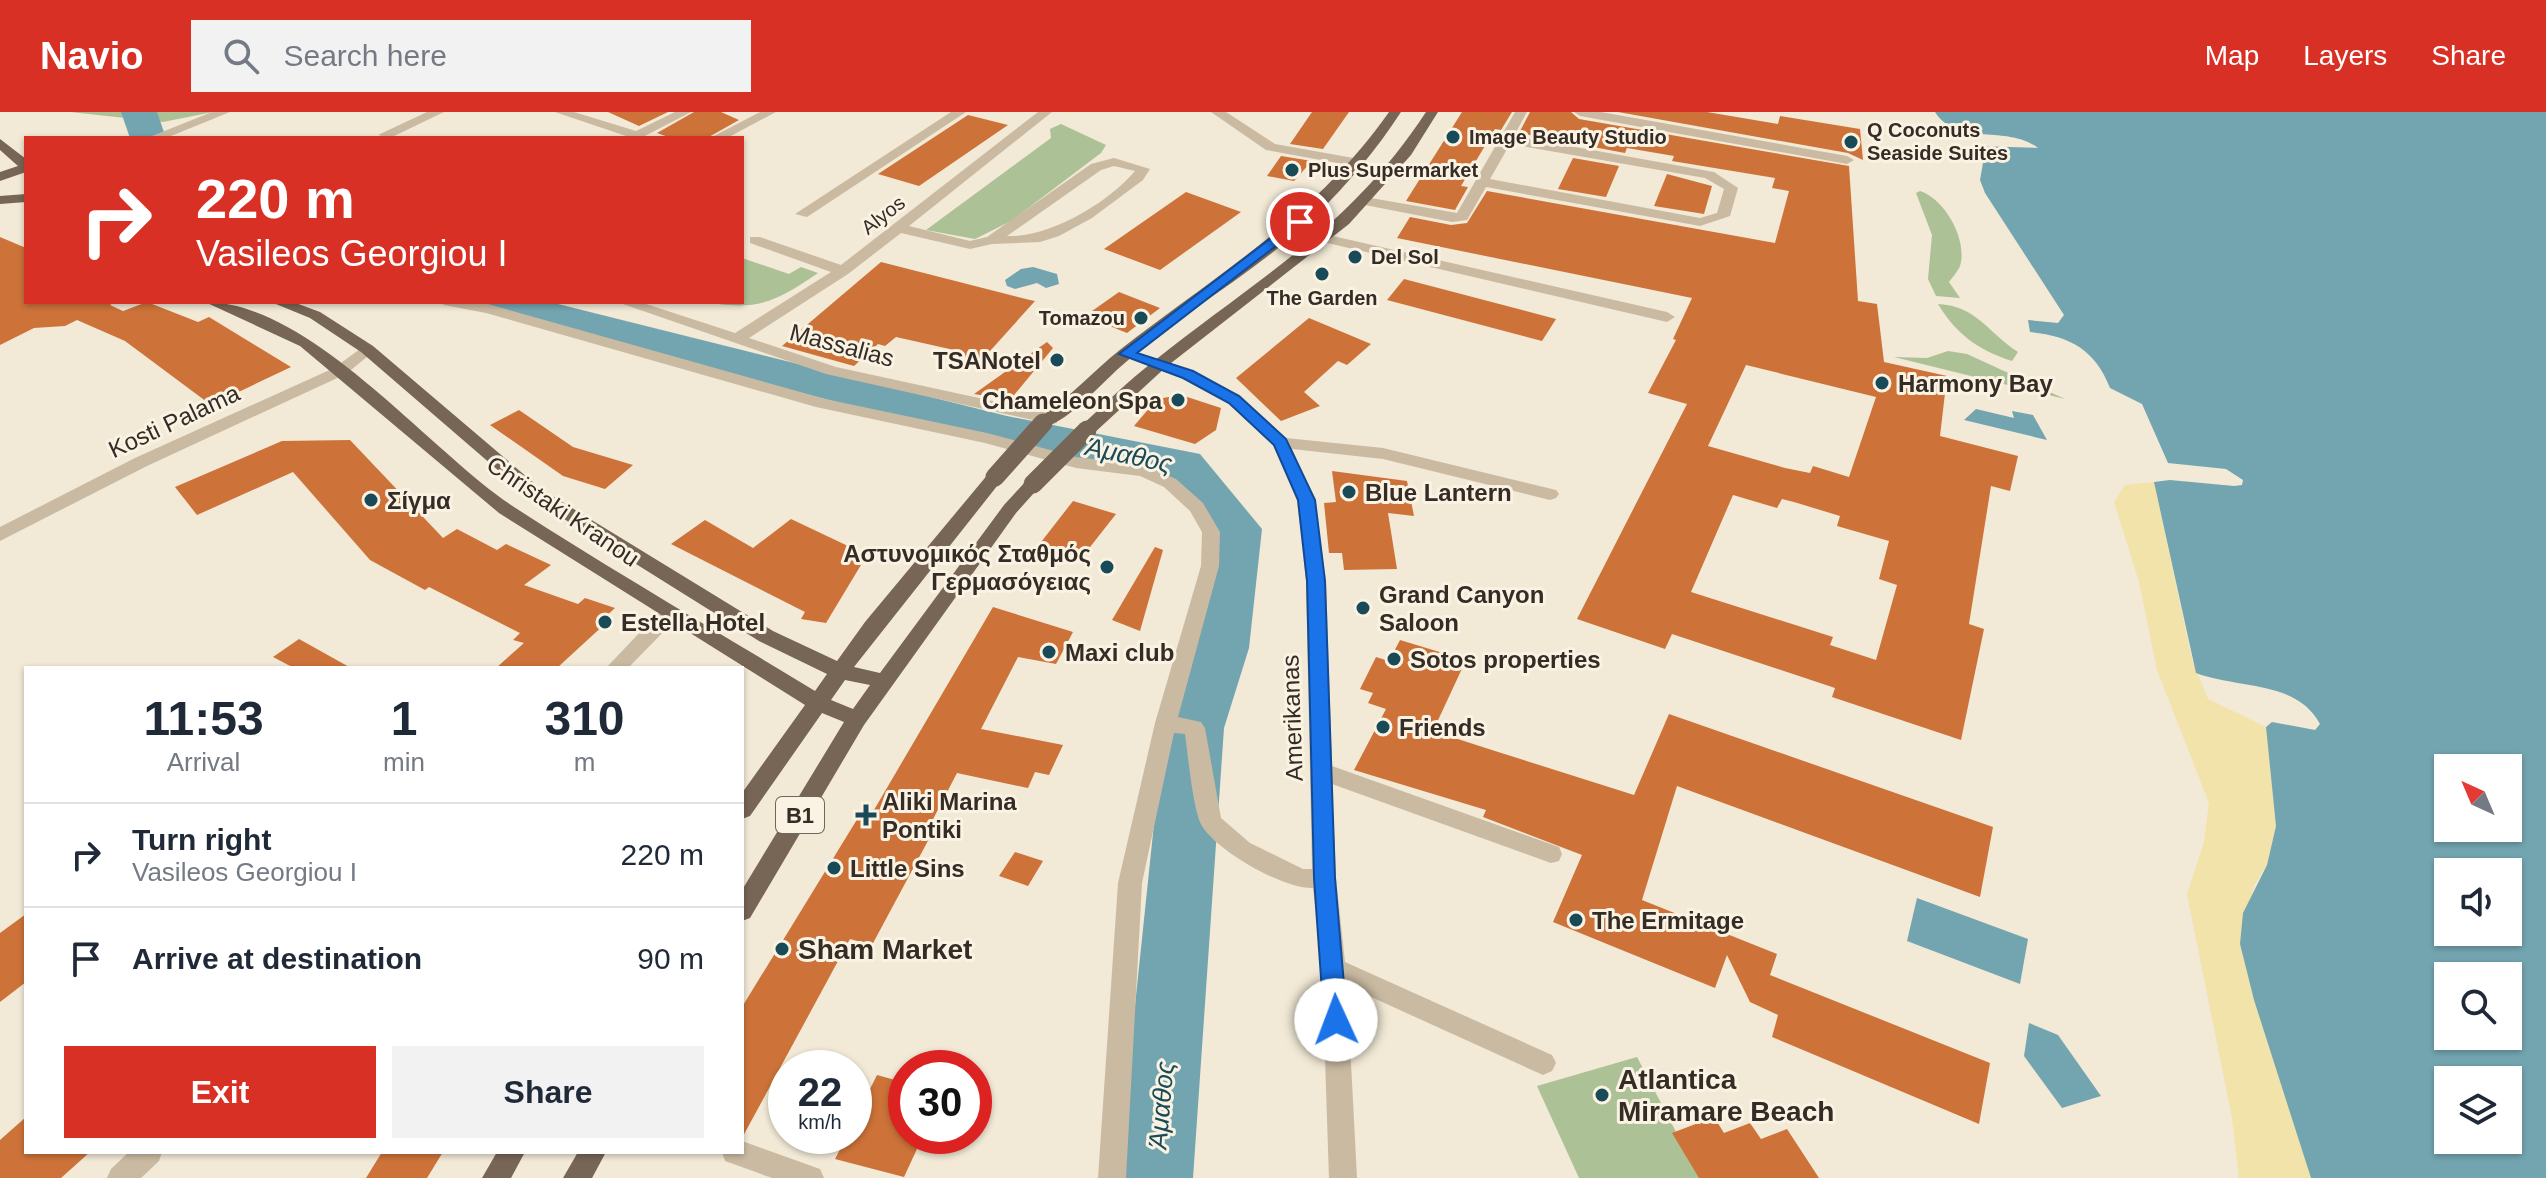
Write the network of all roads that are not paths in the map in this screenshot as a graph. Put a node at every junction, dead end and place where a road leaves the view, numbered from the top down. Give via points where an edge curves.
1 (224, 112) edge
2 (438, 112) edge
3 (561, 112) edge
4 (685, 112) edge
5 (770, 112) edge
6 (960, 112) edge
7 (1046, 112) edge
8 (1217, 112) edge
9 (1395, 112) edge
10 (1432, 112) edge
11 (1521, 112) edge
12 (1580, 112) edge
13 (385, 135) dead end
14 (160, 136) edge
15 (634, 136) edge
16 (721, 136) edge
17 (1506, 139) junction
18 (0, 143) edge
19 (1847, 160) dead end
20 (1359, 163) junction
21 (24, 165) edge
22 (24, 168) edge
23 (0, 177) edge
24 (1482, 182) junction
25 (24, 198) edge
26 (0, 200) edge
27 (1365, 201) junction
28 (802, 214) dead end
29 (899, 228) junction
30 (1324, 238) junction
31 (755, 240) dead end
32 (992, 240) junction
33 (843, 271) junction
34 (218, 304) edge
35 (285, 304) edge
36 (460, 304) edge
37 (631, 304) edge
38 (1667, 317) dead end
39 (737, 339) junction
40 (367, 349) junction
41 (1126, 354) junction
42 (1159, 365) junction
43 (340, 371) junction
44 (1047, 421) junction
45 (1281, 443) junction
46 (1550, 494) dead end
47 (0, 535) edge
48 (670, 613) junction
49 (618, 666) edge
50 (839, 671) junction
51 (884, 681) junction
52 (816, 702) junction
53 (857, 719) junction
54 (1166, 723) junction
55 (1320, 771) junction
56 (744, 807) edge
57 (1551, 854) dead end
58 (1324, 878) junction
59 (744, 908) edge
60 (1334, 968) junction
61 (1543, 1063) dead end
62 (147, 1154) edge
63 (511, 1154) edge
64 (592, 1154) edge
65 (741, 1154) edge
66 (121, 1178) edge
67 (496, 1178) edge
68 (577, 1178) edge
69 (810, 1178) edge
70 (1112, 1178) edge
71 (1343, 1178) edge

1 - 14 street
2 - 13 street
3 - 15 street
4 - 15 street
5 - 16 street
6 - 28 street
7 - 29 street, Alyos
8 - 20 street via 1271,147
9 - 20 main road, B1
10 - 27 main road, B1
11 - 17 street
12 - 19 street
17 - 24 street
17 - 24 street via 1709,175 1731,188 1723,216 1700,222
18 - 21 main road
20 - 41 main road, B1 via 1300,222
22 - 23 main road
24 - 27 street via 1462,217
25 - 26 main road
27 - 30 main road, B1
29 - 32 street via 970,245
29 - 33 street, Alyos
30 - 38 street
30 - 42 main road, B1
31 - 33 street
32 - 32 street via 1096,167 1114,162 1143,169 1058,234 1034,242
33 - 39 street, Alyos
34 - 43 main road, Christaki Kranou via 286,331
35 - 40 main road, Christaki Kranou via 315,315
36 - 54 street via 822,403 1076,462 1144,471 1170,483 1197,507 1211,532 1210,566
37 - 39 street, Massalias
39 - 44 street, Massalias via 832,371
40 - 43 street, Kosti Palama
40 - 50 main road, Christaki Kranou via 535,493 766,636
41 - 42 street, Amerikanas
41 - 44 main road, B1
42 - 45 street, Amerikanas via 1234,399
42 - 51 main road, B1, bridge via 1010,509
43 - 47 street, Kosti Palama via 133,466
43 - 48 main road, Christaki Kranou via 505,509
44 - 50 main road, B1, bridge via 995,477
45 - 46 street via 1359,450
45 - 55 street, Amerikanas via 1306,500 1316,581
48 - 49 street
48 - 52 main road, Christaki Kranou
50 - 51 main road, Christaki Kranou
50 - 52 main road, B1
51 - 53 main road, B1
52 - 53 main road, Christaki Kranou
52 - 56 main road, B1
53 - 59 main road, B1
54 - 58 street via 1194,728 1211,822 1242,850 1301,879
54 - 70 street via 1130,883
55 - 57 street
55 - 58 street, Amerikanas
58 - 60 street, Amerikanas
60 - 61 street
60 - 71 street, Amerikanas
62 - 66 street
63 - 67 main road
64 - 68 main road
65 - 69 street

